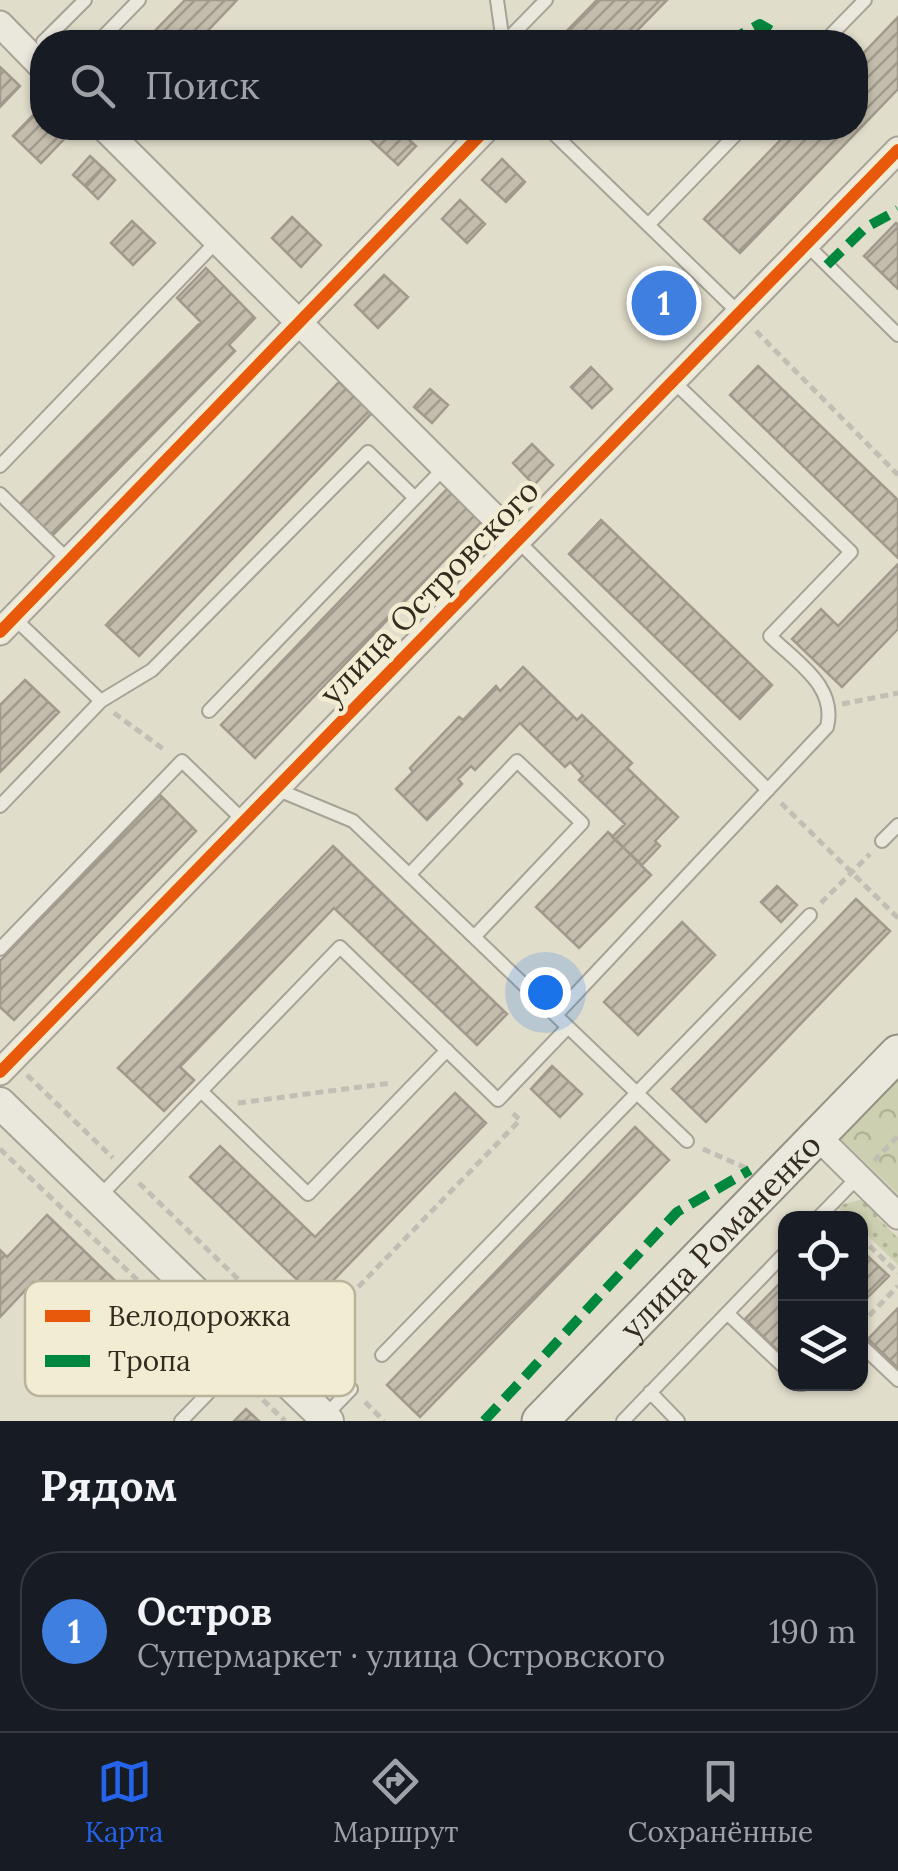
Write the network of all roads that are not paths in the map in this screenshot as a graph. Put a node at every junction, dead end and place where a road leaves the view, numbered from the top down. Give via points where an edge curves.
1 (139, 0) edge
2 (497, 0) edge
3 (546, 0) edge
4 (865, 0) edge
5 (76, 3) edge
6 (0, 24) edge
7 (56, 30) edge
8 (110, 30) edge
9 (502, 30) edge
10 (516, 30) edge
11 (836, 30) edge
12 (30, 45) edge
13 (116, 140) edge
14 (475, 140) edge
15 (560, 140) edge
16 (730, 140) edge
17 (898, 150) edge
18 (648, 225) junction
19 (218, 240) junction
20 (806, 244) junction
21 (739, 314) junction
22 (300, 321) junction
23 (898, 334) edge
24 (674, 381) junction
25 (0, 466) edge
26 (446, 466) junction
27 (0, 494) edge
28 (415, 498) junction
29 (517, 540) junction
30 (69, 561) junction
31 (7, 625) edge
32 (106, 705) junction
33 (208, 711) dead end
34 (276, 789) junction
35 (770, 792) junction
36 (0, 806) edge
37 (244, 822) junction
38 (898, 824) edge
39 (882, 841) road end
40 (409, 875) junction
41 (810, 915) road end
42 (474, 937) junction
43 (0, 949) edge
44 (556, 1015) junction
45 (568, 1027) junction
46 (446, 1050) junction
47 (898, 1053) edge
48 (6, 1066) edge
49 (201, 1091) junction
50 (638, 1094) junction
51 (0, 1103) edge
52 (817, 1136) junction
53 (687, 1141) dead end
54 (858, 1177) junction
55 (98, 1198) junction
56 (825, 1211) edge
57 (898, 1216) edge
58 (778, 1260) edge
59 (172, 1281) edge
60 (727, 1313) junction
61 (868, 1352) edge
62 (382, 1354) dead end
63 (778, 1361) edge
64 (898, 1380) edge
65 (650, 1392) junction
66 (205, 1396) edge
67 (294, 1396) edge
68 (345, 1396) edge
69 (326, 1419) edge
70 (181, 1421) edge
71 (540, 1421) edge
72 (623, 1421) edge
73 (678, 1421) edge

1 - 8 lane
2 - 9 lane
3 - 10 lane
4 - 11 lane
5 - 7 lane
6 - 12 street
13 - 19 street
14 - 22 street
15 - 18 lane
16 - 18 lane
17 - 20 street, улица Островского
18 - 21 lane
19 - 22 street
19 - 25 lane
20 - 21 street, улица Островского
20 - 23 lane
21 - 24 street, улица Островского
22 - 26 street
22 - 30 street
24 - 29 street, улица Островского
24 - 35 lane via 850,552 770,636 823,687 832,706 827,727
26 - 28 lane
26 - 29 street
27 - 30 lane
28 - 32 lane via 368,452 152,670
28 - 33 lane
29 - 34 street, улица Островского
29 - 35 lane
30 - 31 street
31 - 32 lane
32 - 36 lane
34 - 37 street, улица Островского
34 - 40 lane via 353,821
35 - 44 lane
37 - 43 lane via 182,761
37 - 48 street, улица Островского
38 - 39 lane
40 - 42 lane
40 - 42 lane via 518,761 582,824
41 - 50 lane
42 - 44 lane
44 - 45 lane
45 - 46 lane via 498,1100
45 - 50 lane
46 - 49 lane via 340,947
46 - 49 lane via 308,1194
47 - 52 main road, улица Романенко
49 - 55 lane
50 - 53 lane
50 - 62 lane
51 - 55 street
52 - 54 street
52 - 71 main road, улица Романенко
54 - 56 lane
54 - 57 street
55 - 59 street
58 - 60 lane
60 - 63 lane
60 - 65 lane
61 - 64 lane
65 - 72 lane
65 - 73 lane
66 - 70 lane
67 - 69 street
68 - 69 lane

